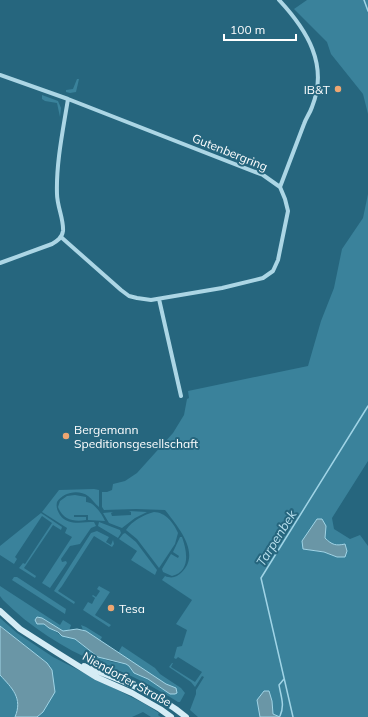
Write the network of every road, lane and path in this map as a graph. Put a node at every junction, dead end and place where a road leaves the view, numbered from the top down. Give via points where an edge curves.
1 (279, 0) edge
2 (0, 75) edge
3 (68, 99) junction
4 (280, 187) junction
5 (61, 237) junction
6 (0, 263) edge
7 (159, 299) junction
8 (181, 396) dead end
9 (0, 610) edge
10 (71, 661) junction
11 (179, 715) edge
12 (171, 717) edge
13 (186, 717) edge

1 - 4 street via 303,29 312,45 317,74 317,90 312,107
2 - 3 street, Gutenbergring
3 - 4 street, Gutenbergring via 263,176
3 - 5 street via 57,184 58,207 63,228
4 - 7 street via 288,211 278,260 273,271 263,278
5 - 6 street via 52,244
5 - 7 street via 129,296 144,300
7 - 8 street
9 - 10 main road, Niendorfer Straße via 20,629
10 - 11 main road, Niendorfer Straße via 136,688
10 - 12 main road, Niendorfer Straße
11 - 13 main road, Niendorfer Straße

